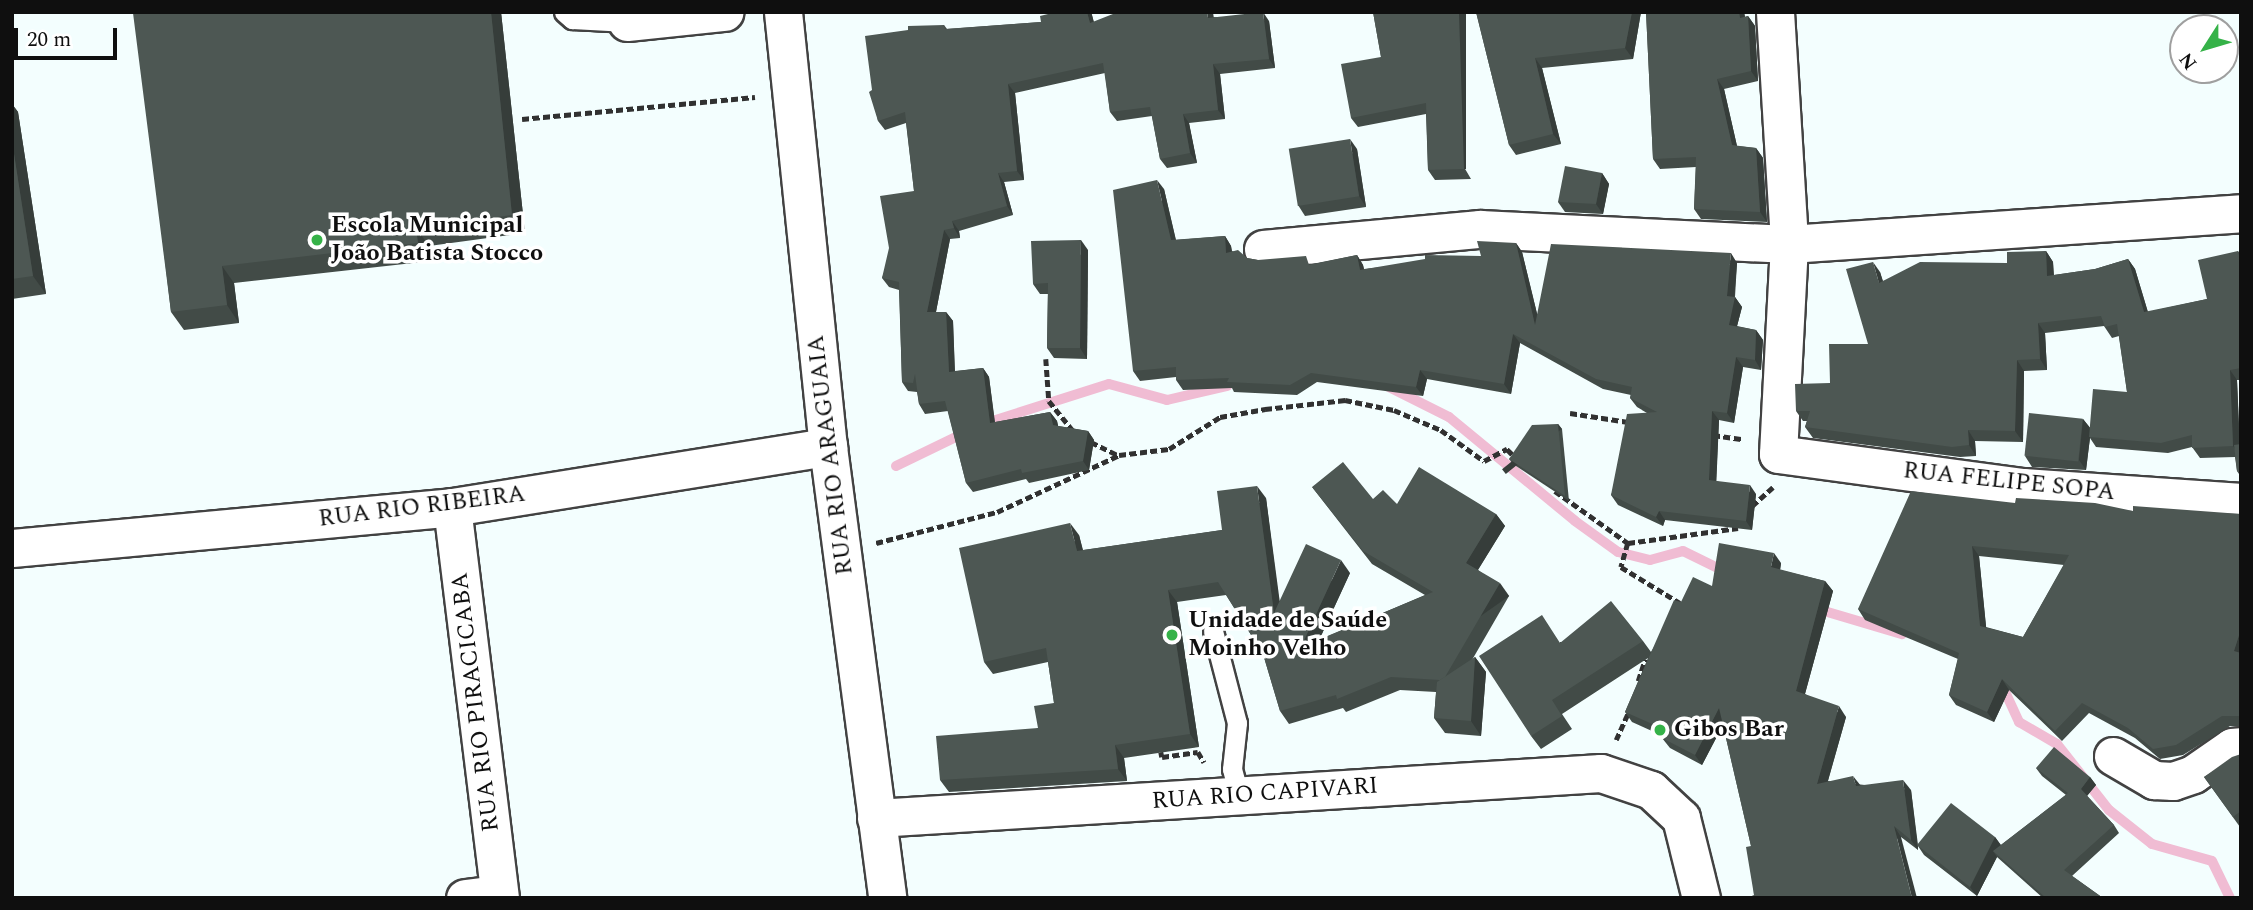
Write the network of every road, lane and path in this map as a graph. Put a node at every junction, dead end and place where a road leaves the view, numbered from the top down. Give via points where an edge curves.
1 (564, 12) edge
2 (724, 12) edge
3 (783, 12) edge
4 (1775, 12) edge
5 (627, 22) joint
6 (791, 93) junction
7 (522, 119) dead end
8 (2241, 213) edge
9 (1790, 244) junction
10 (1263, 249) dead end
11 (1046, 359) edge
12 (1570, 413) dead end
13 (1638, 424) edge
14 (1704, 433) edge
15 (1077, 435) edge
16 (1087, 440) edge
17 (828, 447) junction
18 (1779, 449) junction
19 (1119, 456) junction
20 (1525, 465) edge
21 (1552, 489) edge
22 (1773, 491) dead end
23 (2241, 502) edge
24 (452, 507) junction
25 (1750, 515) edge
26 (1747, 526) edge
27 (1628, 543) junction
28 (12, 548) edge
29 (842, 552) junction
30 (1689, 608) edge
31 (1213, 631) dead end
32 (1645, 659) edge
33 (1638, 683) edge
34 (1631, 707) edge
35 (2241, 746) edge
36 (2113, 756) dead end
37 (1601, 773) junction
38 (1239, 796) junction
39 (876, 818) junction
40 (488, 896) edge
41 (887, 898) edge
42 (1701, 898) edge

1 - 5 lane via 572,19
2 - 5 street
3 - 6 street, RUA RIO ARAGUAIA
4 - 9 street
6 - 7 path
6 - 17 street, RUA RIO ARAGUAIA
8 - 9 street
9 - 10 street via 1480,229
9 - 18 street
11 - 15 path via 1049,401
12 - 13 path
14 - 18 path
16 - 19 path
17 - 24 street, RUA RIO RIBEIRA
17 - 29 street, RUA RIO ARAGUAIA
18 - 23 street, RUA FELIPE SOPA via 2024,487
19 - 20 path via 1169,449 1220,417 1345,400 1394,410 1441,430 1484,461 1507,449
19 - 29 path via 997,512
21 - 27 path
22 - 25 path via 1753,504
24 - 28 street, RUA RIO RIBEIRA
24 - 40 street, RUA RIO PIRACICABA
26 - 27 path
27 - 30 path via 1621,567
29 - 39 street, RUA RIO ARAGUAIA
31 - 38 lane via 1237,723 1232,769
32 - 33 path
34 - 37 path
35 - 36 street via 2173,781 2154,780
37 - 38 street, RUA RIO CAPIVARI
37 - 42 street, RUA RIO CAPIVARI via 1651,790 1681,818
38 - 39 street, RUA RIO CAPIVARI
39 - 41 street, RUA RIO ARAGUAIA

